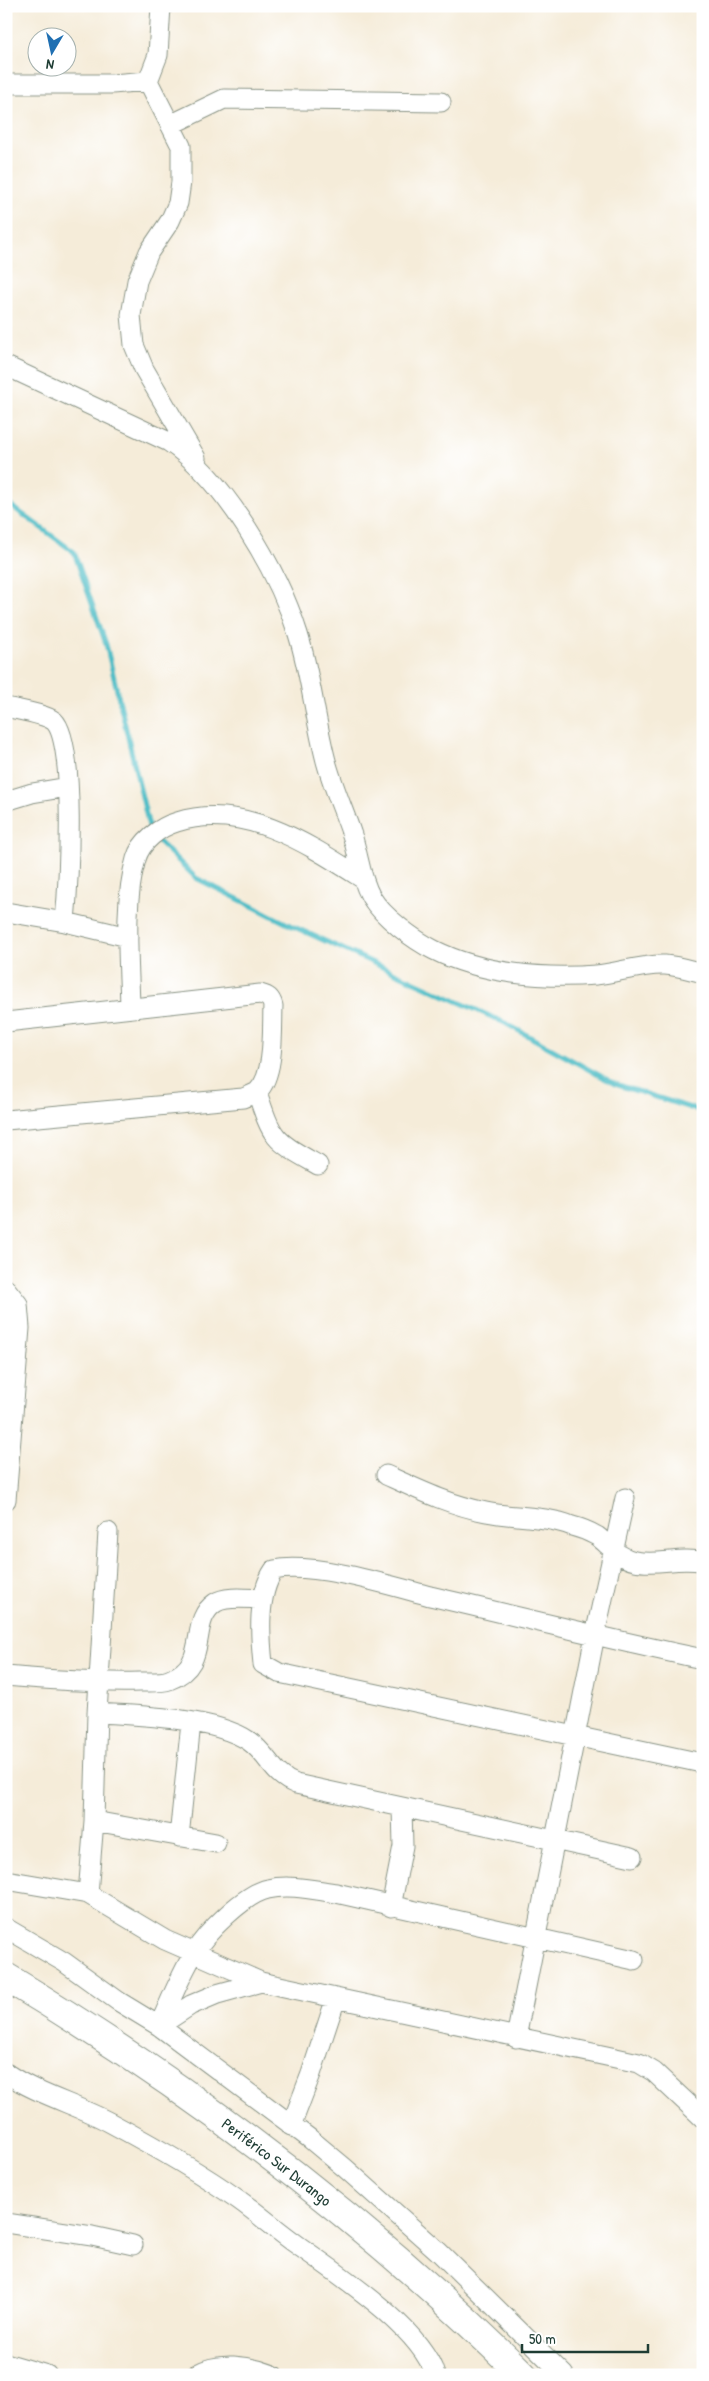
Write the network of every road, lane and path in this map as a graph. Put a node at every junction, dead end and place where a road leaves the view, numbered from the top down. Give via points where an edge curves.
1 (161, 6) edge
2 (148, 81) junction
3 (6, 84) edge
4 (442, 102) dead end
5 (170, 125) junction
6 (6, 366) edge
7 (201, 468) junction
8 (6, 707) edge
9 (68, 787) junction
10 (6, 801) edge
11 (363, 879) junction
12 (6, 912) edge
13 (65, 922) junction
14 (128, 937) junction
15 (703, 973) edge
16 (130, 1007) junction
17 (6, 1022) edge
18 (257, 1092) junction
19 (6, 1120) edge
20 (318, 1165) dead end
21 (6, 1289) edge
22 (386, 1475) dead end
23 (625, 1498) dead end
24 (6, 1500) edge
25 (108, 1532) dead end
26 (614, 1550) junction
27 (703, 1562) edge
28 (263, 1599) junction
29 (595, 1635) junction
30 (703, 1658) edge
31 (6, 1676) edge
32 (99, 1683) junction
33 (97, 1713) junction
34 (190, 1723) junction
35 (575, 1736) junction
36 (696, 1762) dead end
37 (402, 1807) junction
38 (94, 1821) junction
39 (179, 1837) junction
40 (554, 1840) junction
41 (216, 1843) dead end
42 (632, 1857) dead end
43 (6, 1880) edge
44 (88, 1894) junction
45 (391, 1906) junction
46 (6, 1928) edge
47 (535, 1940) junction
48 (194, 1953) junction
49 (634, 1960) dead end
50 (6, 1977) edge
51 (261, 1982) junction
52 (336, 1998) junction
53 (158, 2026) junction
54 (516, 2038) junction
55 (6, 2074) edge
56 (703, 2118) edge
57 (290, 2126) junction
58 (6, 2223) edge
59 (133, 2245) dead end
60 (6, 2363) edge
61 (47, 2375) edge
62 (195, 2375) edge
63 (273, 2375) edge
64 (436, 2375) edge
65 (523, 2375) edge
66 (564, 2375) edge

1 - 2 street via 158,55
2 - 3 street
2 - 5 street
4 - 5 street via 224,99
5 - 7 street via 180,146 182,182 178,203 149,252 137,281 131,315 134,345 144,369
6 - 7 street via 169,442 187,453
7 - 11 street via 266,559 298,634 326,761 353,837
8 - 9 street via 54,721 63,743
9 - 10 street
9 - 13 street via 71,859
11 - 14 street via 308,843 277,830 208,815 188,818 166,825 147,840 136,857
11 - 15 street via 372,898 406,932 433,950 466,962 524,973 566,976 597,975 662,965
12 - 13 street
13 - 14 street
14 - 16 street
16 - 17 street
16 - 18 street via 267,995 273,1006 270,1056 266,1078
18 - 19 street via 220,1102
18 - 20 street via 274,1136 281,1144
21 - 24 street via 18,1304 20,1328
22 - 26 street via 451,1504 551,1519 573,1526 596,1536
23 - 26 street
25 - 32 street
26 - 27 street via 633,1561 656,1563 691,1559
26 - 29 street
28 - 29 street via 267,1580 274,1570 288,1567 355,1578
28 - 32 street via 216,1602 206,1612 196,1655 185,1672 167,1681
28 - 35 street via 263,1664 274,1671 294,1678
29 - 30 street
29 - 35 street
31 - 32 street
32 - 33 street
33 - 34 street via 148,1715
33 - 38 street
34 - 37 street via 227,1731 249,1742 286,1780
34 - 39 street
35 - 36 street
35 - 40 street
37 - 40 street
37 - 45 street via 403,1846
38 - 39 street
38 - 44 street
39 - 41 street
40 - 42 street
40 - 47 street
43 - 44 street
44 - 48 street via 138,1926
45 - 47 street
45 - 48 street via 292,1887 266,1889 246,1900
46 - 53 street via 64,1962
47 - 49 street
47 - 54 street
48 - 51 street
48 - 53 street
50 - 65 highway, Periférico Sur Durango via 140,2062 327,2199 467,2320
51 - 52 street
51 - 53 street via 191,2005
52 - 54 street
52 - 57 street
53 - 57 street
54 - 56 street via 639,2063 654,2072
55 - 64 street via 132,2134 240,2201 370,2298 429,2356
57 - 66 street via 345,2168 438,2251
58 - 59 street
60 - 61 street
62 - 63 street via 216,2366

